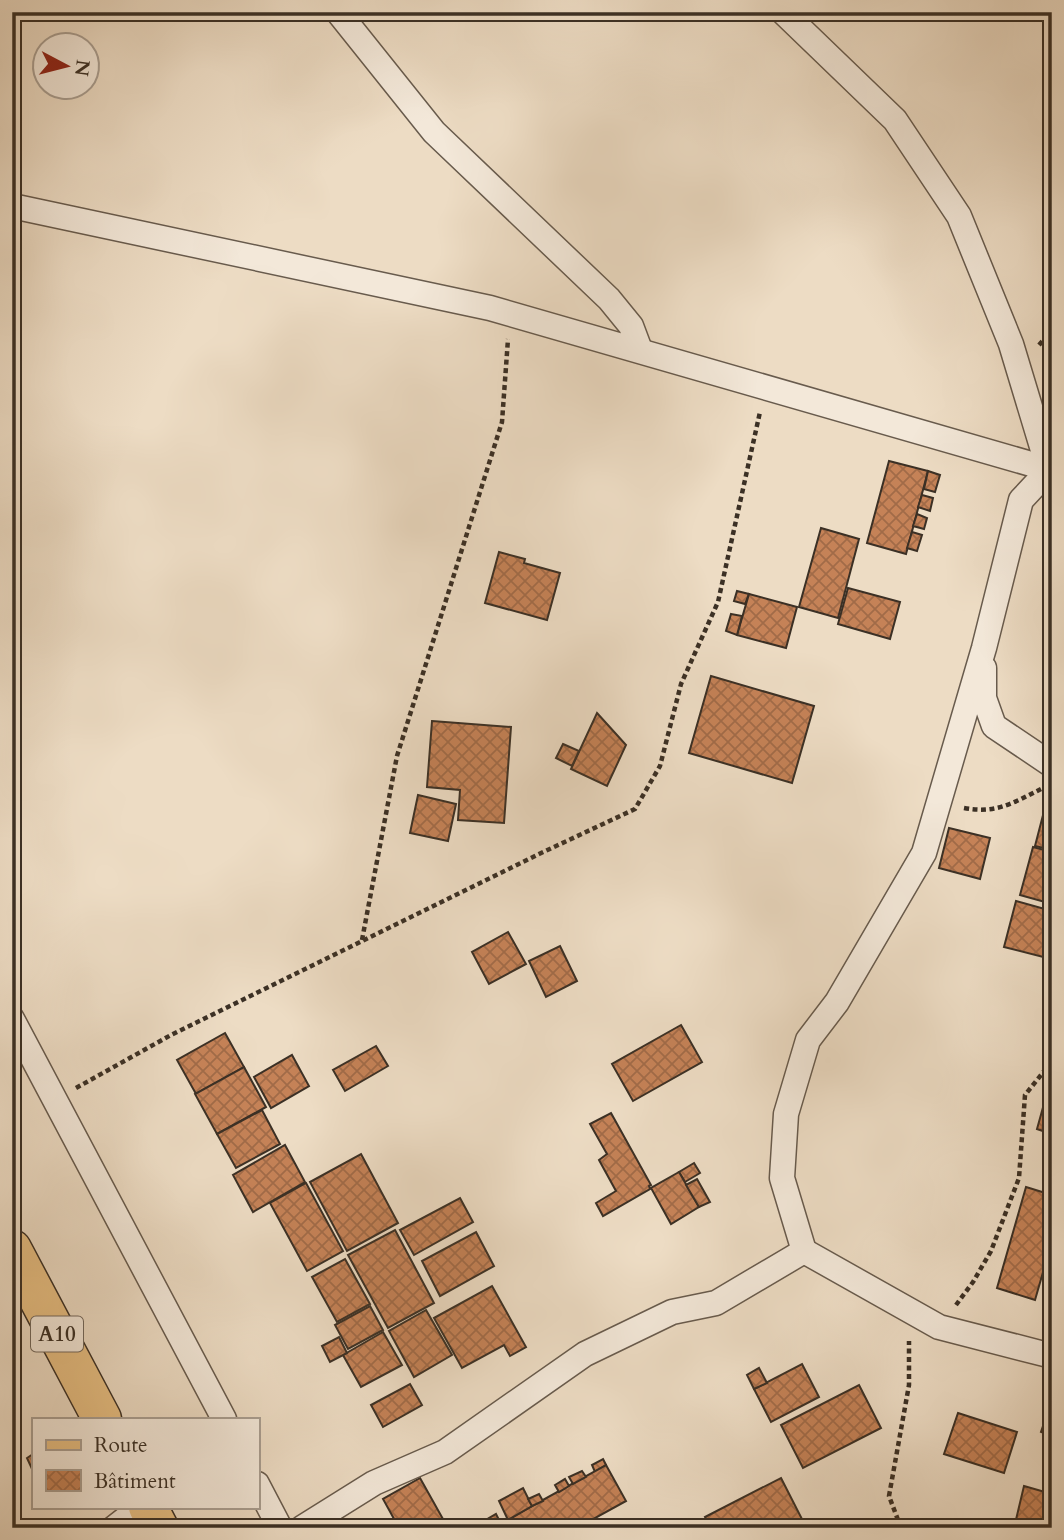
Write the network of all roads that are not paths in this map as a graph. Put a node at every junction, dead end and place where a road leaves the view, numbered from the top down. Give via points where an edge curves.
1 (338, 12) edge
2 (783, 12) edge
3 (12, 206) edge
4 (640, 350) junction
5 (1050, 470) edge
6 (984, 648) junction
7 (1048, 776) edge
8 (12, 1019) edge
9 (12, 1249) edge
10 (804, 1251) junction
11 (1052, 1356) edge
12 (101, 1418) edge
13 (222, 1418) edge
14 (259, 1488) edge
15 (140, 1508) edge
16 (149, 1508) edge
17 (114, 1528) edge
18 (159, 1528) edge
19 (280, 1528) edge
20 (302, 1528) edge

1 - 4 street via 434,132 609,299 631,326
2 - 5 street via 895,120 959,216 1012,344
3 - 4 street via 510,314
4 - 5 street
5 - 6 street via 1021,500
6 - 7 street via 984,698 994,726
6 - 10 street via 924,853 837,1002 807,1040 786,1114 782,1178
8 - 13 street
9 - 12 main road, A10
10 - 11 street via 939,1327
10 - 20 street via 716,1303 672,1312 586,1354 446,1452 374,1483
14 - 19 street
15 - 17 street
16 - 18 main road

